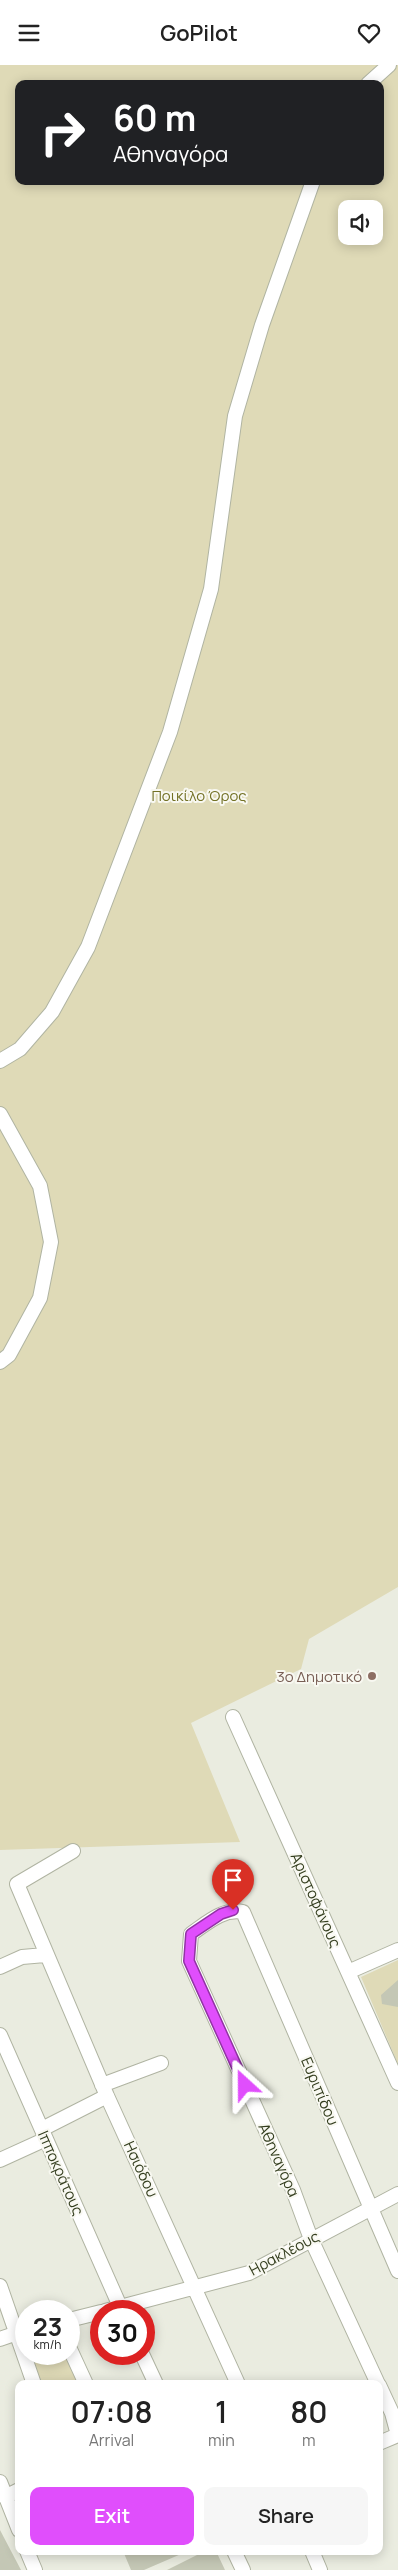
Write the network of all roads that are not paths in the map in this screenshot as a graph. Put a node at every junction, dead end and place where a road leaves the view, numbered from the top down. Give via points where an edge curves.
1 (389, 65) edge
2 (372, 80) edge
3 (312, 185) edge
4 (0, 1061) edge
5 (0, 1114) edge
6 (0, 1362) edge
7 (233, 1717) dead end
8 (74, 1851) dead end
9 (243, 1912) joint
10 (398, 1950) edge
11 (45, 1955) junction
12 (0, 1967) edge
13 (348, 1972) junction
14 (0, 2035) edge
15 (161, 2063) dead end
16 (398, 2083) edge
17 (105, 2090) junction
18 (44, 2134) junction
19 (0, 2160) edge
20 (398, 2193) edge
21 (370, 2208) junction
22 (311, 2239) junction
23 (398, 2271) edge
24 (0, 2286) edge
25 (196, 2288) junction
26 (118, 2300) edge
27 (154, 2300) edge
28 (15, 2317) edge
29 (15, 2334) edge
30 (0, 2339) edge
31 (30, 2365) edge
32 (77, 2365) edge
33 (147, 2365) edge
34 (33, 2380) edge
35 (84, 2380) edge
36 (154, 2380) edge
37 (236, 2380) edge
38 (376, 2380) edge
39 (383, 2392) edge
40 (395, 2412) edge
41 (398, 2435) edge
42 (383, 2441) edge
43 (0, 2482) edge
44 (15, 2492) edge
45 (5, 2497) junction
46 (15, 2521) edge
47 (29, 2555) edge
48 (236, 2555) edge
49 (314, 2555) edge
50 (35, 2570) edge
51 (243, 2570) edge
52 (320, 2570) edge

1 - 2 street
3 - 4 street via 262,325 235,416 211,589 170,732 88,947 52,1012 20,1049
5 - 6 street via 40,1187 51,1242 40,1298 9,1355
7 - 13 street, Αριστοφάνους
8 - 11 street, Ησιόδου via 17,1884
9 - 21 street, Ευριπίδου
9 - 22 street, Αθηναγόρα via 233,1910 221,1914 191,1934 189,1961 293,2190
10 - 13 street
11 - 12 street via 22,1957
11 - 17 street, Ησιόδου
13 - 16 street, Αριστοφάνους
14 - 18 street, Ιπποκράτους
15 - 17 street
17 - 18 street
17 - 25 street, Ησιόδου
18 - 19 street
18 - 26 street, Ιπποκράτους
20 - 21 street, Ηρακλέους
21 - 22 street, Ηρακλέους
21 - 23 street, Ευριπίδου
22 - 25 street, Ηρακλέους via 249,2273
22 - 38 street, Αθηναγόρα
24 - 28 street
25 - 27 street, Ηρακλέους
25 - 37 street, Ησιόδου
29 - 30 street
31 - 34 street
32 - 35 street
33 - 36 street
39 - 40 street, Αθηναγόρα
40 - 41 street, Αθηναγόρα
41 - 42 street
43 - 45 street
44 - 45 street
45 - 46 street
47 - 50 street
48 - 51 street
49 - 52 street

